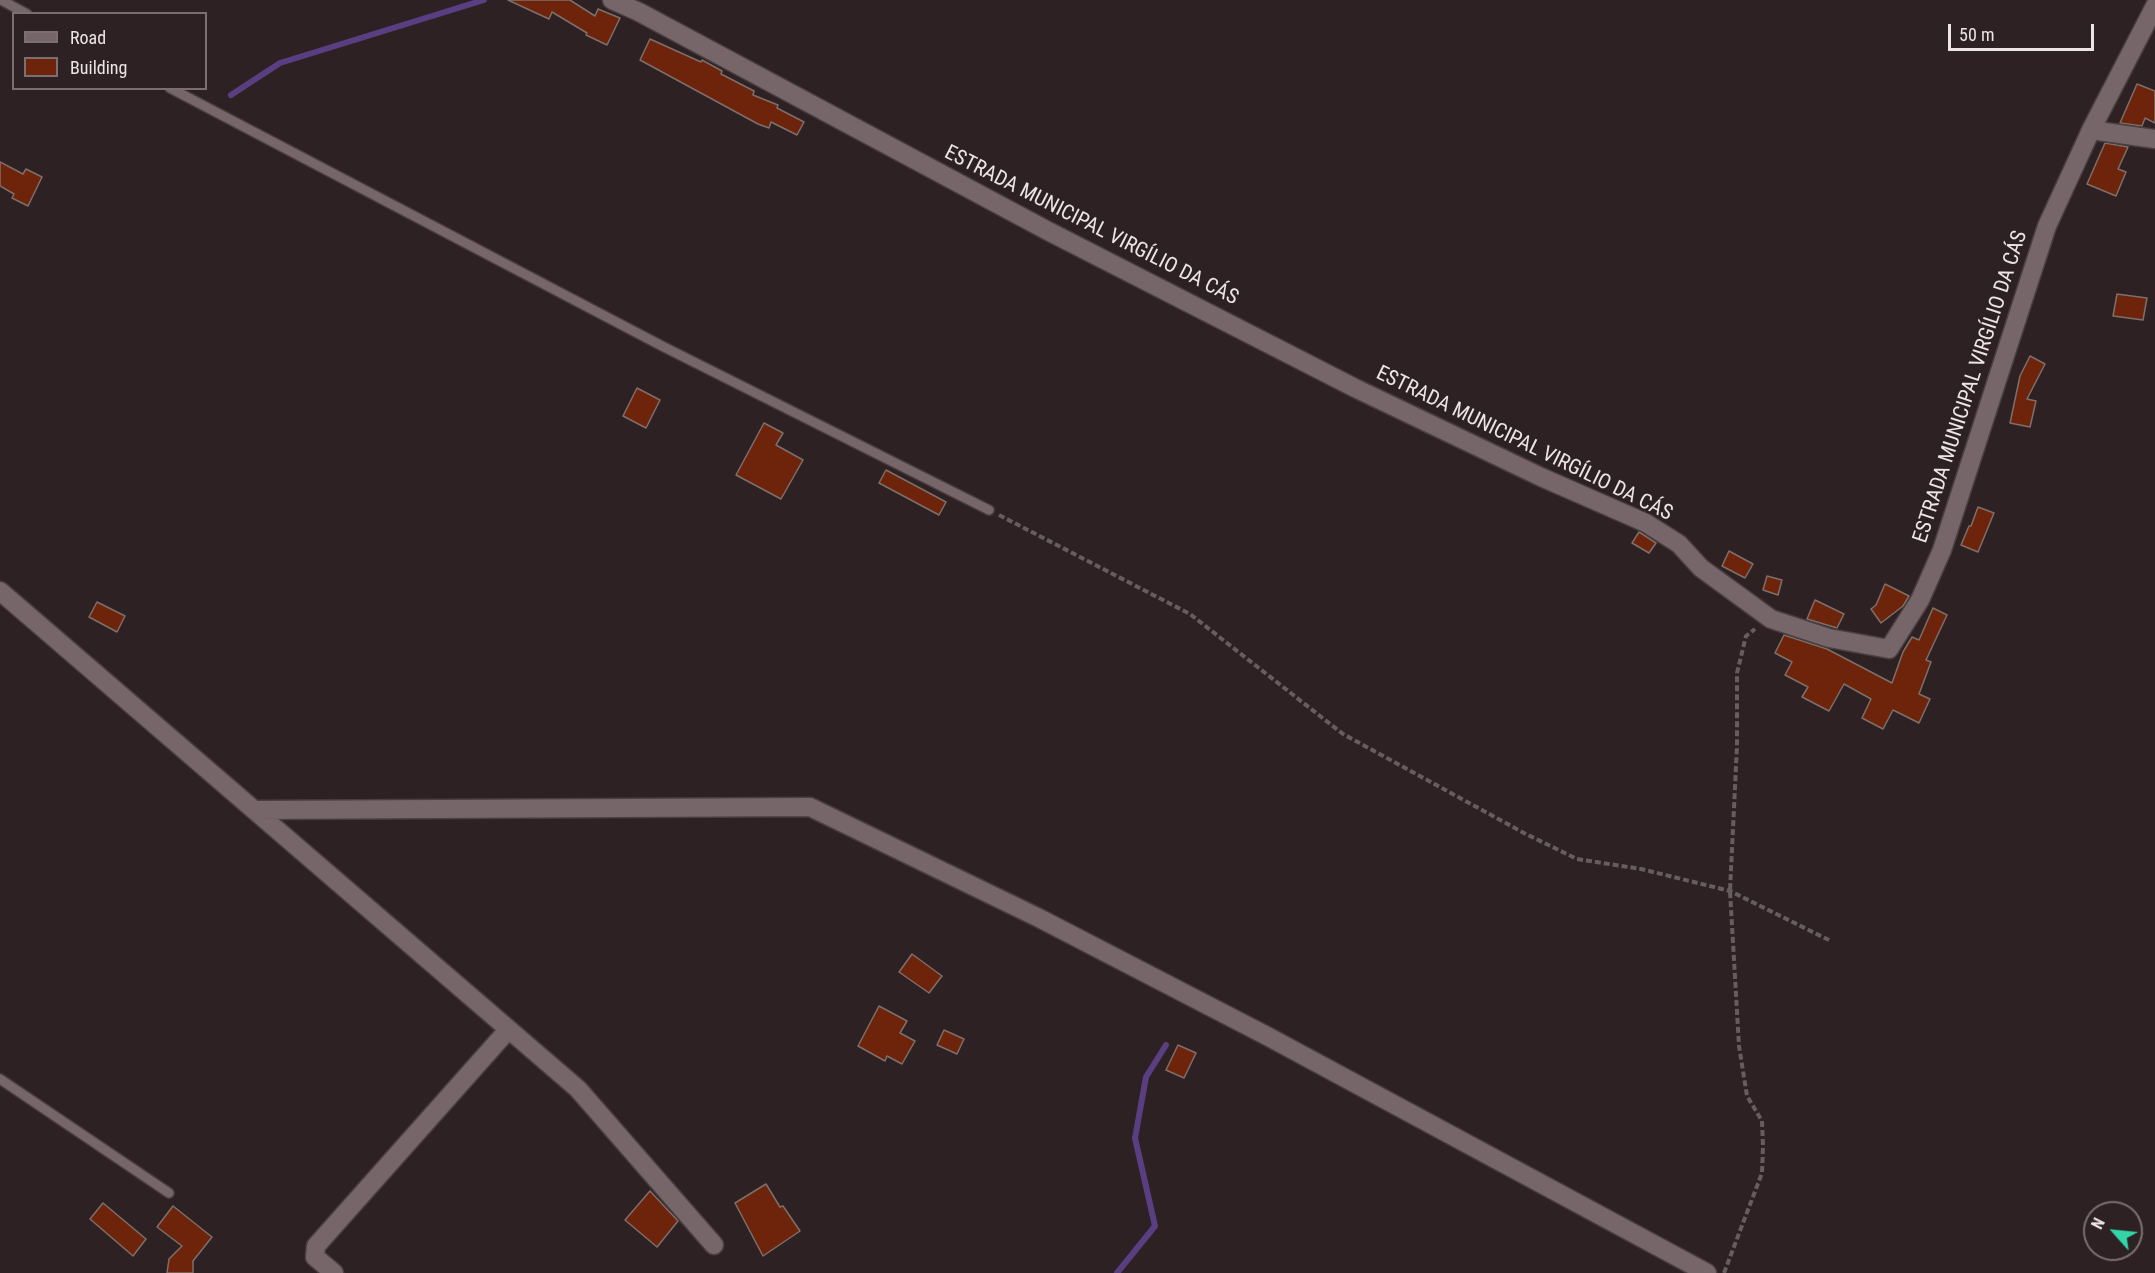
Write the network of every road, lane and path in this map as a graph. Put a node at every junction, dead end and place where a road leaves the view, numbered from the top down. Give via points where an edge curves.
1 (1, 0) edge
2 (612, 0) edge
3 (2155, 6) edge
4 (23, 12) edge
5 (174, 90) edge
6 (2091, 130) junction
7 (2155, 139) edge
8 (989, 510) joint
9 (0, 591) edge
10 (1771, 619) junction
11 (255, 810) junction
12 (1730, 891) junction
13 (1831, 941) dead end
14 (508, 1030) junction
15 (0, 1079) edge
16 (169, 1193) dead end
17 (714, 1245) dead end
18 (334, 1273) edge
19 (1707, 1273) edge
20 (1724, 1273) edge

1 - 4 lane
2 - 10 street, ESTRADA MUNICIPAL VIRGÍLIO DA CÁS via 1355,388 1646,523
3 - 6 street, ESTRADA MUNICIPAL VIRGÍLIO DA CÁS
5 - 8 lane via 662,346
6 - 7 street
6 - 10 street, ESTRADA MUNICIPAL VIRGÍLIO DA CÁS via 2047,226 1942,550 1920,600 1890,649 1829,638
8 - 12 path via 1190,614 1343,734 1524,833 1577,859 1641,869
9 - 11 street
10 - 12 path via 1746,636 1737,673
11 - 14 street
11 - 19 street via 810,807 1039,918 1236,1020
12 - 13 path
12 - 20 path via 1739,1046 1747,1096 1762,1121 1763,1146 1762,1173
14 - 17 street via 578,1089
14 - 18 street via 316,1246 315,1257
15 - 16 lane

